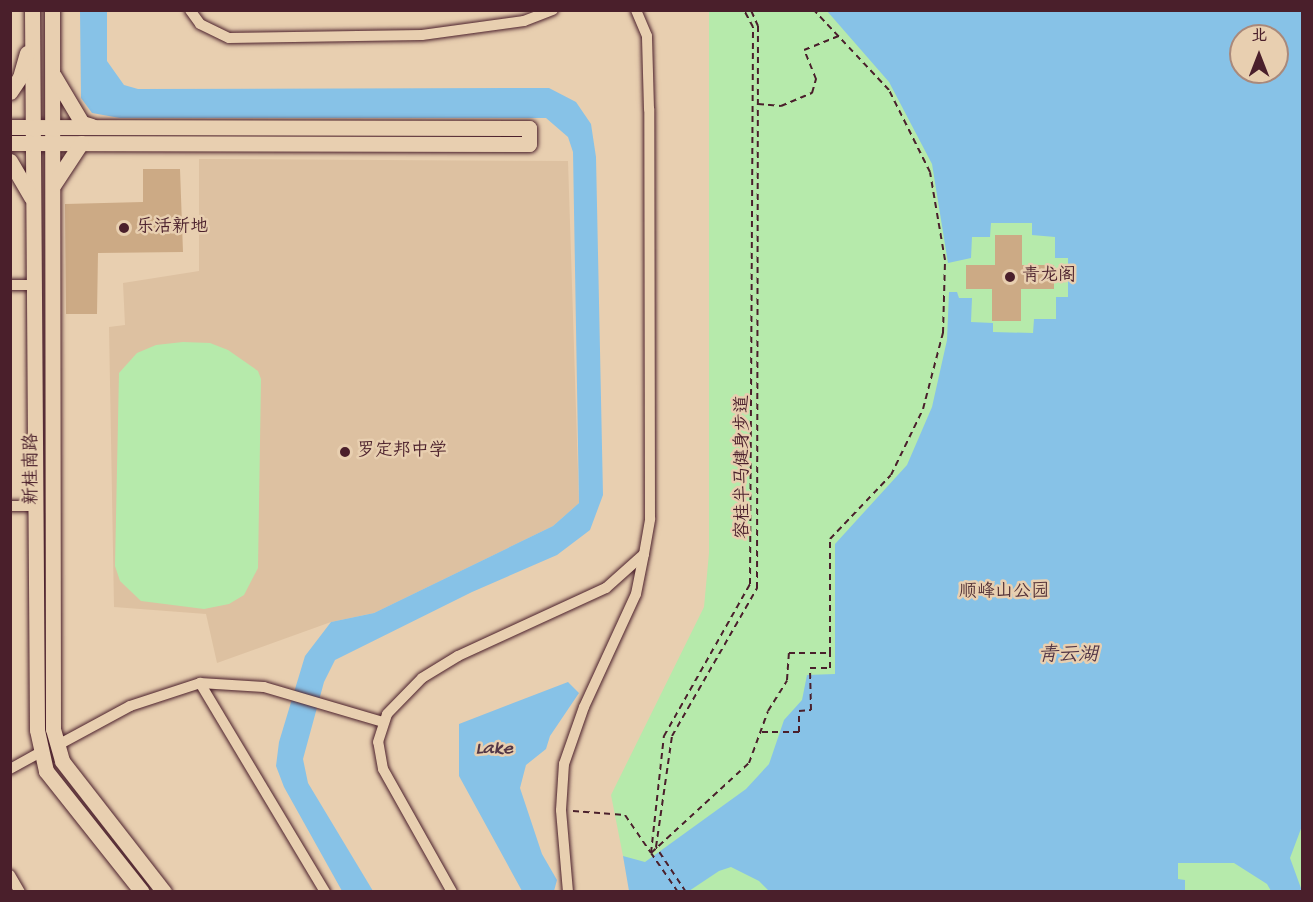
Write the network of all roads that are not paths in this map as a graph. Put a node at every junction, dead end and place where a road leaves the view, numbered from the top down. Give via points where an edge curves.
1 (52, 10) edge
2 (190, 10) edge
3 (553, 10) edge
4 (636, 10) edge
5 (32, 14) edge
6 (52, 50) junction
7 (10, 92) edge
8 (10, 127) edge
9 (32, 127) junction
10 (51, 127) junction
11 (95, 127) junction
12 (10, 143) edge
13 (32, 143) junction
14 (51, 143) junction
15 (81, 143) junction
16 (10, 161) edge
17 (33, 202) junction
18 (52, 205) junction
19 (10, 285) edge
20 (34, 285) junction
21 (10, 506) edge
22 (35, 506) junction
23 (644, 554) junction
24 (200, 683) junction
25 (383, 722) junction
26 (58, 745) junction
27 (42, 751) junction
28 (10, 769) edge
29 (10, 875) edge
30 (20, 891) edge
31 (141, 891) edge
32 (164, 891) edge
33 (326, 891) edge
34 (452, 891) edge
35 (568, 891) edge

1 - 6 main road, 新桂南路
2 - 3 street via 200,24 230,38 422,34 524,21
4 - 23 street via 647,36 649,109 650,519
5 - 7 main road via 20,77
5 - 9 main road, 新桂南路
6 - 10 main road, 新桂南路
6 - 11 main road via 54,78 82,123
8 - 9 main road
9 - 10 main road
9 - 13 main road, 新桂南路
10 - 11 main road
10 - 14 main road, 新桂南路
11 - 15 main road via 529,128 529,144
12 - 13 main road
13 - 14 main road
13 - 17 main road, 新桂南路
14 - 15 main road
14 - 18 main road, 新桂南路
15 - 18 main road via 55,179
16 - 17 main road
17 - 20 main road, 新桂南路
18 - 26 main road, 新桂南路 via 53,729
19 - 20 street
20 - 22 main road, 新桂南路
21 - 22 street
22 - 27 main road, 新桂南路 via 37,730
23 - 25 street via 606,588 458,656 422,678
23 - 35 street via 636,594 584,707 564,764 561,810
24 - 25 street via 264,687
24 - 26 street via 130,706
24 - 33 street
25 - 34 street via 378,742 383,769
26 - 32 main road, 新桂南路 via 62,761 87,798
27 - 28 street
27 - 31 main road, 新桂南路 via 46,771 59,790
29 - 30 street

